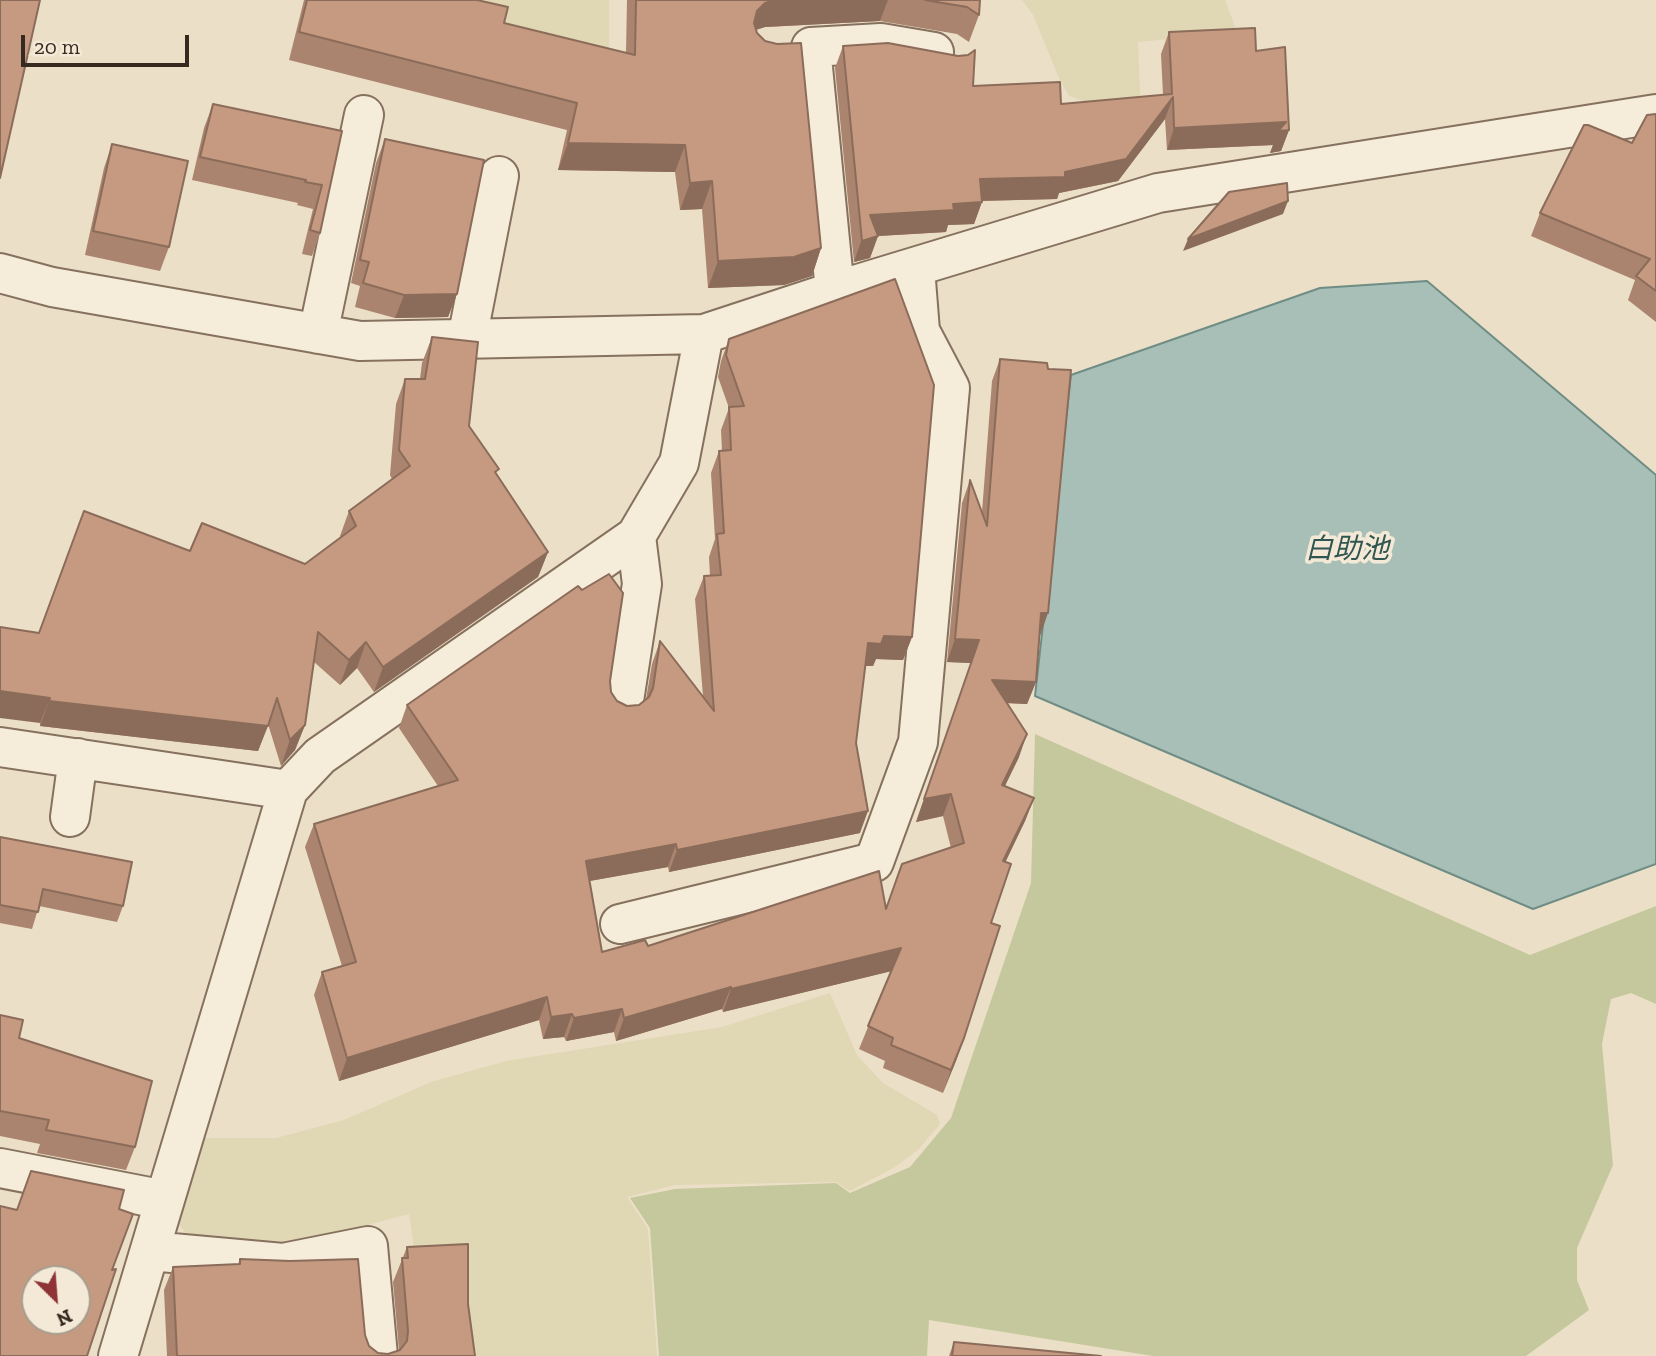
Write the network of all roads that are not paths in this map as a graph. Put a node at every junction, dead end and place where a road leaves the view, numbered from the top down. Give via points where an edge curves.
1 (953, 56) edge
2 (1656, 114) edge
3 (365, 115) dead end
4 (499, 176) dead end
5 (915, 268) junction
6 (0, 272) edge
7 (835, 291) junction
8 (318, 334) junction
9 (704, 334) junction
10 (467, 339) junction
11 (636, 536) junction
12 (623, 707) edge
13 (0, 747) edge
14 (78, 758) junction
15 (288, 790) junction
16 (70, 817) dead end
17 (620, 924) dead end
18 (0, 1168) edge
19 (165, 1200) junction
20 (150, 1251) junction
21 (118, 1356) edge
22 (378, 1356) edge

1 - 7 street via 881,43 794,48
2 - 5 street via 1158,193
3 - 8 street
4 - 10 street
5 - 7 street
5 - 17 street via 920,331 950,388 918,742 874,862
6 - 8 street via 52,287
7 - 9 street
8 - 10 street via 360,341
9 - 10 street
9 - 11 street via 678,463
11 - 12 street via 642,584
11 - 15 street via 320,756
13 - 14 street
14 - 15 street
14 - 16 street
15 - 19 street
18 - 19 street
19 - 20 street
20 - 21 street
20 - 22 street via 283,1262 368,1246

